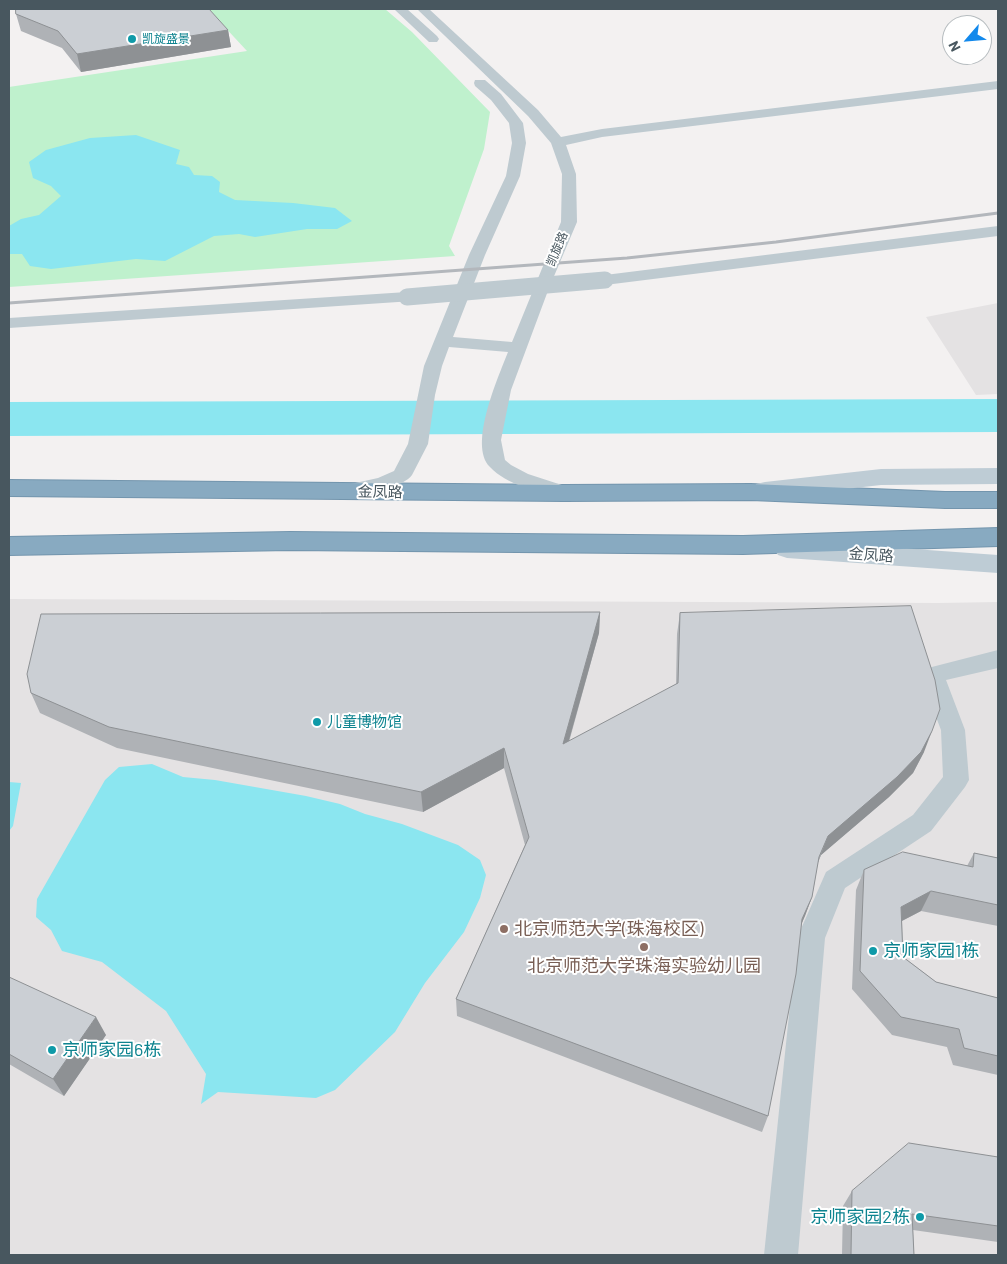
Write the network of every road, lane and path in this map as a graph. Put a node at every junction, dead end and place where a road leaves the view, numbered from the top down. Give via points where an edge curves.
1 (400, 9) edge
2 (423, 9) edge
3 (441, 47) dead end
4 (462, 66) dead end
5 (998, 85) edge
6 (558, 142) junction
7 (998, 231) edge
8 (9, 323) edge
9 (443, 341) junction
10 (518, 348) junction
11 (998, 476) edge
12 (9, 488) edge
13 (348, 491) junction
14 (751, 492) junction
15 (564, 493) junction
16 (998, 500) edge
17 (998, 537) edge
18 (743, 545) junction
19 (9, 546) edge
20 (998, 564) edge
21 (998, 659) edge
22 (780, 1255) edge

1 - 3 street
2 - 6 street, 凯旋路 via 533,113
4 - 9 street via 496,97 516,123 518,143 513,176
5 - 6 street via 602,133
6 - 10 street, 凯旋路 via 569,174 569,222
7 - 8 street, bridge via 605,280 407,297
9 - 10 street
9 - 13 street via 433,366 418,444 402,475 384,483
10 - 15 street, 凯旋路 via 500,399 491,440 496,462 521,479
11 - 14 street, 金凤路 via 881,477
12 - 13 highway, 金凤路
13 - 15 highway, 金凤路
14 - 15 highway, 金凤路
14 - 16 highway, 金凤路
17 - 18 highway, 金凤路
18 - 19 highway, 金凤路 via 290,541
18 - 20 street, 金凤路
21 - 22 street via 932,675 953,730 956,780 922,823 835,880 811,938

